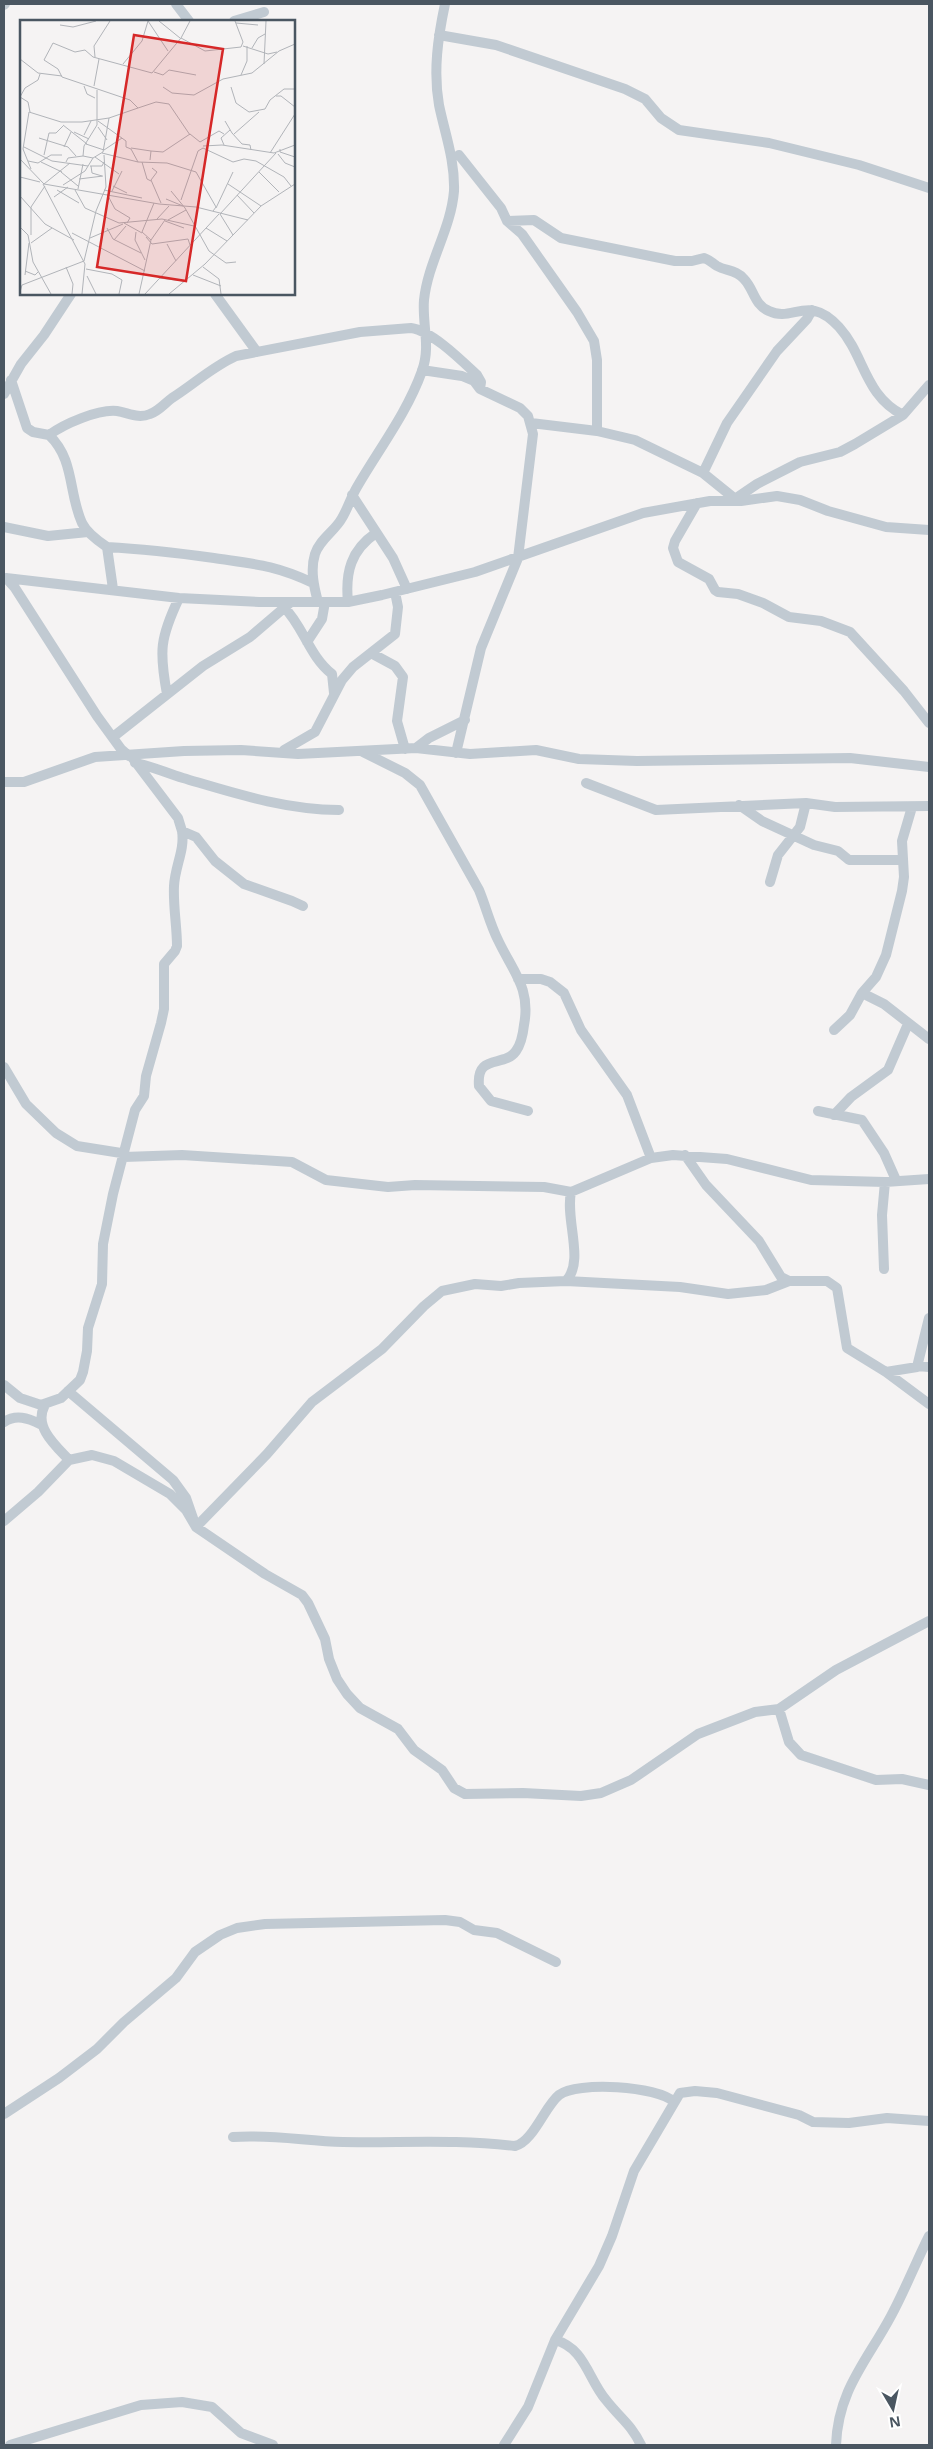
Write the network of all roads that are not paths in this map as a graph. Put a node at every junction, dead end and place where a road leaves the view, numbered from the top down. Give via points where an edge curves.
1 (176, 4) edge
2 (445, 4) edge
3 (266, 8) edge
4 (188, 20) edge
5 (236, 20) edge
6 (258, 20) edge
7 (438, 35) junction
8 (459, 155) dead end
9 (929, 188) edge
10 (507, 221) junction
11 (70, 295) edge
12 (216, 295) edge
13 (812, 310) junction
14 (427, 336) junction
15 (256, 352) junction
16 (422, 370) junction
17 (11, 380) junction
18 (929, 385) edge
19 (480, 388) junction
20 (4, 394) edge
21 (903, 415) junction
22 (531, 423) junction
23 (597, 431) junction
24 (49, 435) junction
25 (703, 473) junction
26 (352, 495) junction
27 (733, 500) junction
28 (697, 503) junction
29 (4, 527) edge
30 (929, 530) edge
31 (88, 532) junction
32 (376, 533) junction
33 (107, 548) junction
34 (518, 558) junction
35 (5, 577) edge
36 (314, 583) junction
37 (113, 589) junction
38 (407, 589) junction
39 (395, 592) junction
40 (179, 598) junction
41 (322, 602) junction
42 (348, 602) junction
43 (287, 604) junction
44 (307, 642) junction
45 (371, 653) junction
46 (334, 693) junction
47 (167, 694) junction
48 (466, 720) junction
49 (929, 724) edge
50 (113, 737) junction
51 (405, 748) junction
52 (416, 748) junction
53 (284, 750) dead end
54 (363, 752) junction
55 (456, 753) junction
56 (132, 758) junction
57 (929, 768) edge
58 (4, 782) edge
59 (586, 783) dead end
60 (806, 803) junction
61 (739, 805) junction
62 (929, 806) edge
63 (912, 807) junction
64 (340, 810) dead end
65 (182, 831) junction
66 (795, 835) junction
67 (902, 860) junction
68 (770, 882) dead end
69 (302, 906) dead end
70 (518, 979) junction
71 (862, 993) junction
72 (908, 1024) junction
73 (834, 1030) dead end
74 (929, 1039) edge
75 (4, 1067) edge
76 (528, 1111) dead end
77 (818, 1111) dead end
78 (834, 1116) junction
79 (685, 1155) junction
80 (124, 1157) junction
81 (651, 1158) junction
82 (929, 1179) edge
83 (891, 1181) junction
84 (571, 1192) junction
85 (884, 1269) dead end
86 (566, 1281) junction
87 (789, 1281) junction
88 (929, 1318) edge
89 (917, 1366) junction
90 (929, 1367) edge
91 (886, 1372) junction
92 (4, 1385) edge
93 (68, 1391) junction
94 (929, 1404) edge
95 (41, 1405) junction
96 (4, 1422) edge
97 (40, 1424) junction
98 (69, 1460) junction
99 (4, 1521) edge
100 (196, 1527) junction
101 (929, 1620) edge
102 (779, 1709) junction
103 (929, 1785) edge
104 (556, 1962) dead end
105 (674, 2102) junction
106 (4, 2114) edge
107 (929, 2121) edge
108 (233, 2137) dead end
109 (929, 2236) edge
110 (556, 2340) junction
111 (10, 2445) edge
112 (273, 2445) edge
113 (504, 2445) edge
114 (642, 2445) edge
115 (836, 2445) edge

1 - 4 street
2 - 7 street
3 - 5 street
3 - 6 street
7 - 9 street via 496,45 625,89 645,99 661,118 679,130 770,143 859,165
7 - 14 street via 436,80 451,151 454,190 447,225 432,261 424,299
8 - 10 street via 501,208
10 - 13 street via 534,220 561,238 675,261 704,258 738,273 756,301 768,311 776,314
10 - 23 street via 522,234 594,342
11 - 17 street
12 - 15 street
13 - 21 street via 838,327 853,347 870,385
13 - 25 street via 777,351 727,423
14 - 15 street via 419,329 379,330
14 - 16 street
14 - 19 street via 440,343 477,376
15 - 24 street via 218,364 187,390 150,414 137,416 106,412 69,423
16 - 19 street via 462,376
16 - 26 street via 402,413
17 - 20 street
17 - 24 street via 28,428
18 - 21 street
19 - 22 street via 520,408
21 - 27 street via 840,452 811,457
22 - 23 street
22 - 34 street via 532,447
23 - 25 street via 636,440
24 - 31 street via 66,457 71,488 82,524
25 - 27 street
26 - 32 street
26 - 36 street via 342,518 316,552
27 - 28 street
27 - 30 street via 777,496 886,527
28 - 34 street via 643,513
28 - 49 street via 673,548 678,562 709,579 718,592 738,594 790,617 821,621 850,632 904,691
29 - 31 street via 48,536
31 - 33 street
32 - 38 street via 393,558
32 - 42 street via 362,544 350,564
33 - 36 street via 248,561 283,570
33 - 37 street
34 - 38 street
34 - 48 street via 481,648
35 - 37 street
35 - 50 street
36 - 41 street
37 - 40 street
38 - 39 street
39 - 42 street
39 - 45 street via 398,607 395,634
40 - 43 street
40 - 47 street via 162,643 161,665
41 - 42 street
41 - 43 street
41 - 44 street via 322,619
43 - 44 street
43 - 47 street via 250,637 203,666
44 - 46 street via 318,662 332,674
45 - 46 street via 353,667
45 - 51 street via 395,666 403,677 397,720
46 - 53 street via 315,732
47 - 50 street
48 - 52 street
48 - 55 street
50 - 56 street
51 - 52 street
51 - 54 street
52 - 55 street
54 - 56 street via 298,754 184,750
54 - 70 street via 405,773 420,785 479,890 491,925
55 - 57 street via 536,750 578,759 637,761 850,758
56 - 58 street via 124,754 95,757 24,782
56 - 64 street via 246,798 315,810
56 - 65 street via 178,818
59 - 61 street via 656,810
60 - 61 street
60 - 63 street via 835,807
60 - 66 street
61 - 66 street via 752,816
62 - 63 street
63 - 67 street via 902,841
65 - 69 street via 196,837 215,861 244,884
65 - 80 street via 184,842 174,884 177,946 164,964 161,1023 146,1076 144,1096 135,1110
66 - 67 street via 855,861
66 - 68 street via 778,855
67 - 71 street via 904,877 890,945 882,966
70 - 76 street via 526,1004 518,1048 509,1057 487,1064 479,1081 481,1090 491,1101
70 - 81 street via 541,979 564,993 581,1030 627,1095
71 - 72 street via 884,1004
71 - 73 street via 850,1015
72 - 74 street
72 - 78 street via 888,1070 858,1091
75 - 80 street via 26,1104 56,1133 77,1146 120,1153
77 - 78 street
78 - 83 street via 862,1120 884,1152
79 - 81 street
79 - 83 street via 727,1159 811,1180
79 - 87 street via 706,1185 759,1241 781,1277
80 - 84 street via 182,1154 292,1162 326,1180 388,1188 414,1185 544,1187
80 - 93 street via 103,1244 102,1284 88,1328 86,1361 80,1380
81 - 84 street
82 - 83 street
83 - 85 street via 882,1215
84 - 86 street via 568,1206 574,1262 573,1273
86 - 87 street via 728,1294 766,1290
86 - 100 street via 501,1286 475,1284 442,1291 382,1349 312,1402
87 - 91 street via 827,1281 834,1285 845,1345
88 - 89 street
89 - 90 street
89 - 91 street
91 - 94 street
92 - 95 street via 20,1398
93 - 95 street via 61,1398
93 - 100 street via 177,1485 186,1498
95 - 97 street via 44,1407
96 - 97 street via 24,1417
97 - 98 street
98 - 99 street
98 - 100 street via 92,1455 114,1461 170,1494 186,1510
100 - 102 street via 302,1595 325,1639 337,1679 347,1694 360,1708 398,1729 414,1750 442,1770 454,1788 465,1794 523,1792 581,1796 601,1793 631,1780 698,1734 755,1712
101 - 102 street via 836,1670
102 - 103 street via 789,1742 801,1755 876,1780 902,1779
104 - 106 street via 496,1933 474,1930 460,1922 445,1920 265,1924 237,1928 195,1952 176,1978 97,2049
105 - 107 street via 686,2091 704,2091 782,2110 813,2122 886,2118
105 - 108 street via 669,2097 646,2090 595,2087 572,2090 557,2097 525,2141 515,2146
105 - 110 street via 634,2171 599,2266
109 - 115 street via 891,2316 849,2386 838,2418
110 - 113 street via 528,2407
110 - 114 street via 570,2345 582,2359 602,2396 630,2424
111 - 112 street via 141,2405 182,2402 212,2407 241,2433

